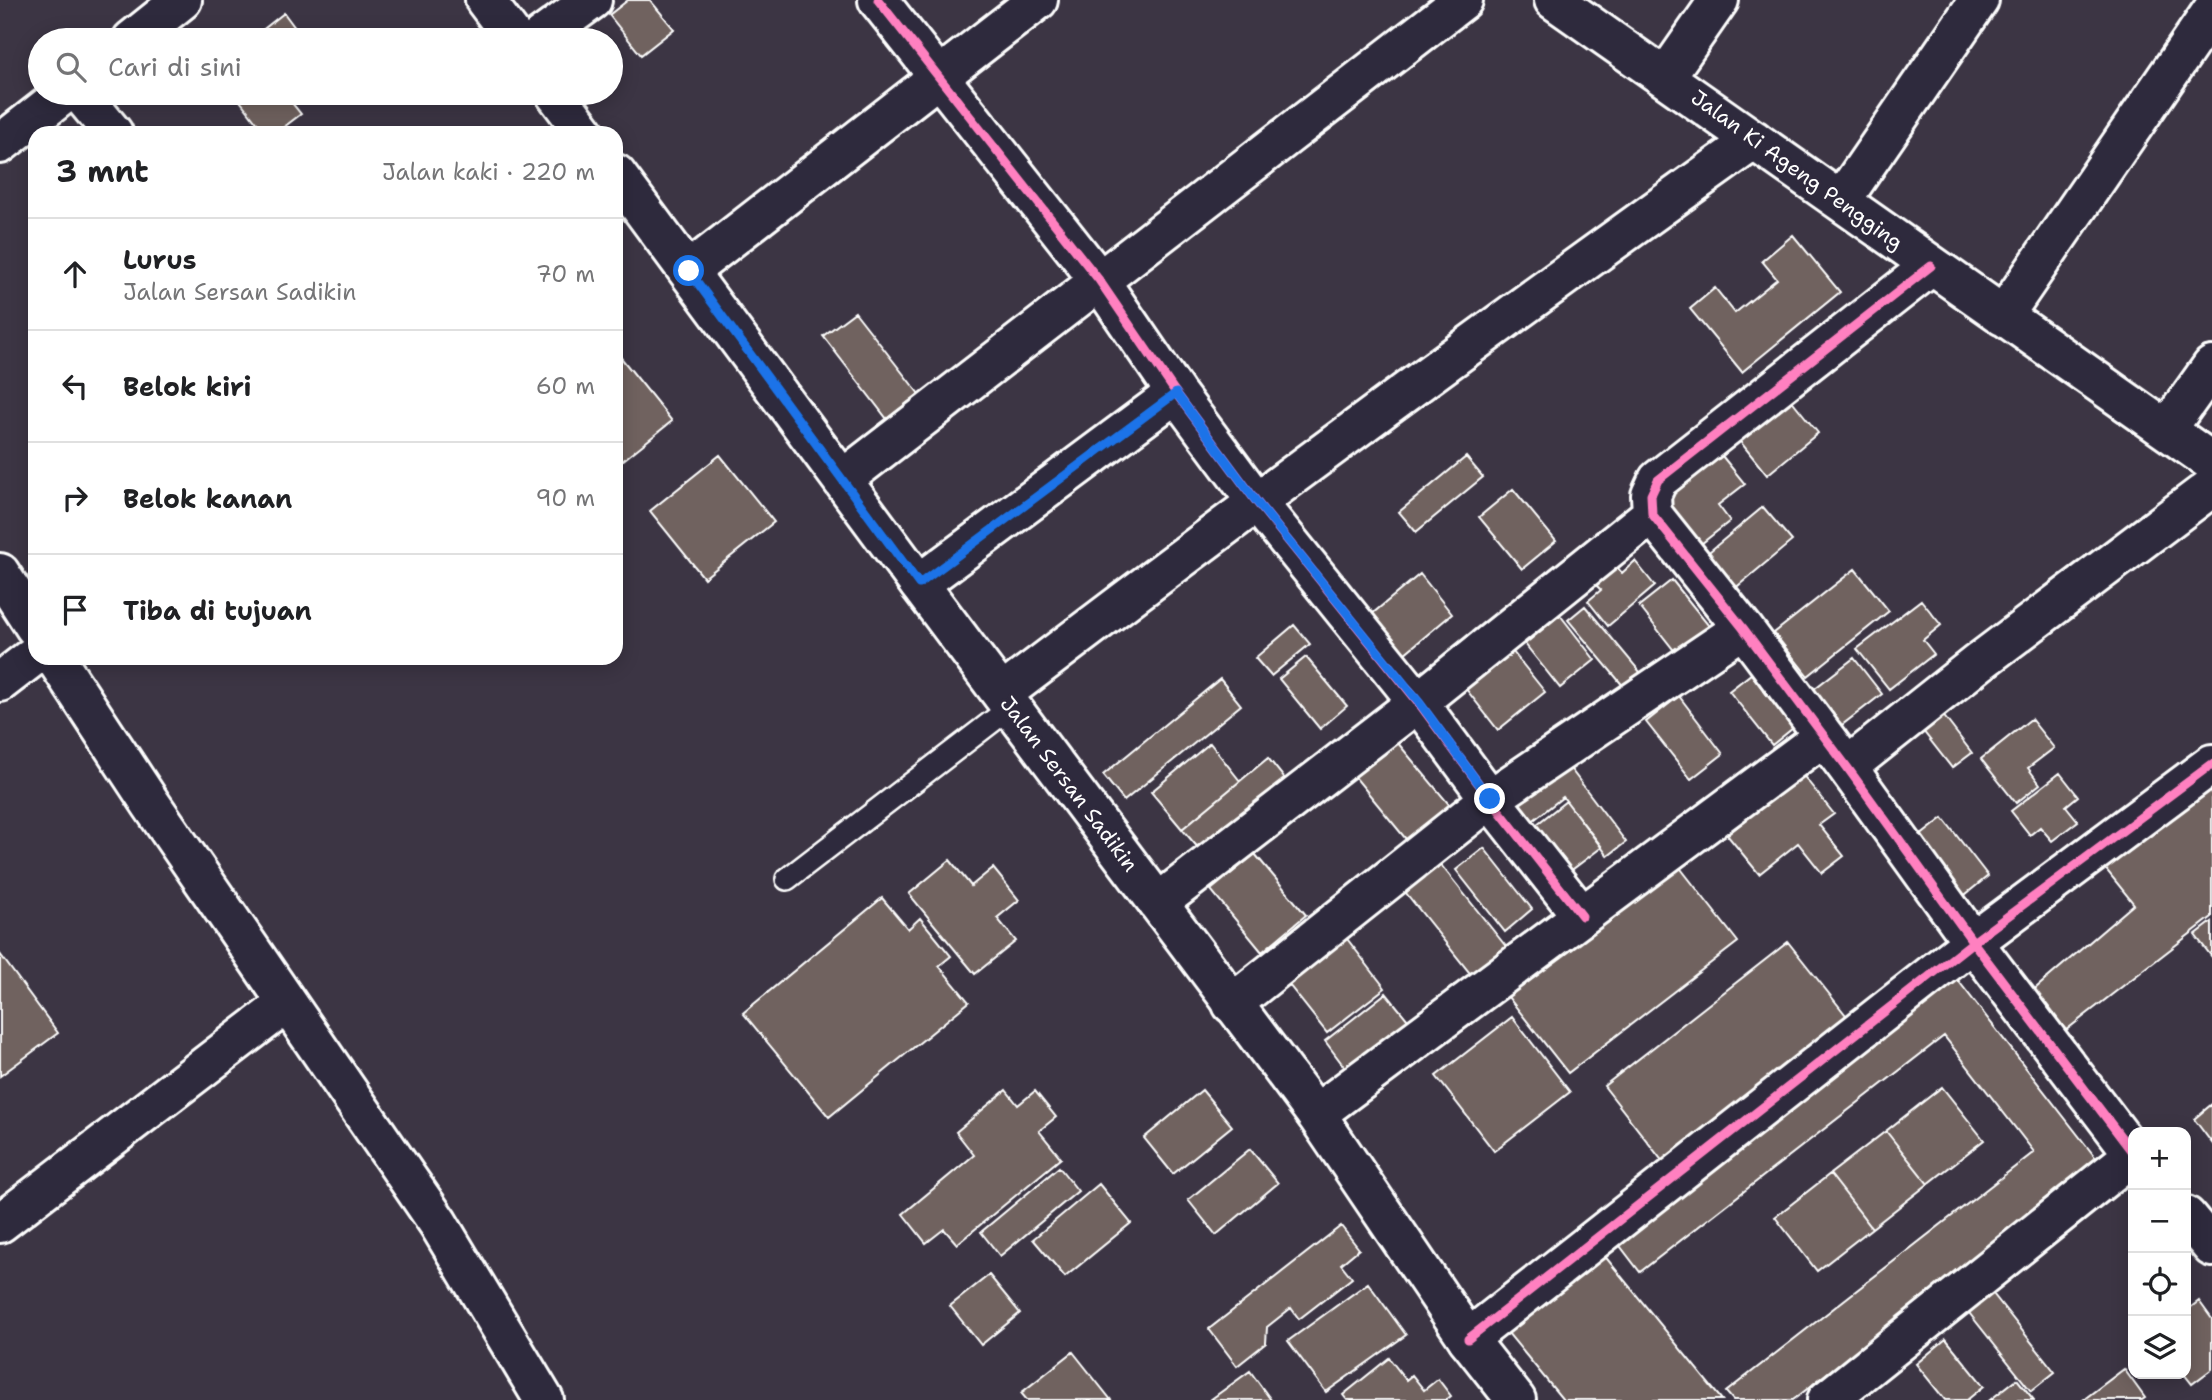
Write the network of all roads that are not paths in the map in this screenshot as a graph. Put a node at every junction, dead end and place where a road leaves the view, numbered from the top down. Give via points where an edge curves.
1 (182, 0) edge
2 (485, 0) edge
3 (592, 0) edge
4 (877, 0) edge
5 (1038, 0) edge
6 (1463, 0) edge
7 (1554, 0) edge
8 (1719, 0) edge
9 (1979, 0) edge
10 (2212, 10) edge
11 (147, 28) edge
12 (506, 28) edge
13 (554, 28) edge
14 (1665, 76) junction
15 (938, 77) junction
16 (50, 105) edge
17 (90, 105) edge
18 (564, 105) edge
19 (107, 126) edge
20 (580, 126) edge
21 (1754, 140) junction
22 (0, 144) edge
23 (623, 192) edge
24 (1841, 201) junction
25 (1931, 266) junction
26 (689, 271) junction
27 (1099, 280) junction
28 (2003, 316) junction
29 (2212, 366) edge
30 (1176, 393) junction
31 (2167, 429) junction
32 (2212, 461) edge
33 (843, 479) junction
34 (2212, 487) edge
35 (1256, 501) junction
36 (1651, 514) junction
37 (0, 573) edge
38 (919, 584) junction
39 (28, 616) edge
40 (1743, 628) junction
41 (28, 660) edge
42 (60, 665) edge
43 (0, 682) edge
44 (1007, 701) junction
45 (1419, 702) junction
46 (1824, 736) junction
47 (2212, 764) edge
48 (1847, 767) junction
49 (1490, 799) junction
50 (787, 879) dead end
51 (1158, 903) junction
52 (1582, 916) junction
53 (1973, 942) junction
54 (286, 1004) junction
55 (1232, 1004) junction
56 (1316, 1114) junction
57 (2128, 1147) edge
58 (2128, 1158) edge
59 (4, 1212) edge
60 (2191, 1222) edge
61 (2212, 1247) edge
62 (1468, 1339) junction
63 (537, 1397) edge
64 (1516, 1400) edge
65 (1827, 1400) edge

1 - 11 street
2 - 12 street
3 - 13 street
4 - 15 street
5 - 15 street
6 - 27 street
7 - 14 street, Jalan Ki Ageng Pengging
8 - 14 street
9 - 24 street
10 - 28 street
14 - 21 street, Jalan Ki Ageng Pengging
15 - 26 street
15 - 27 street
16 - 22 street
17 - 19 street
18 - 20 street
21 - 24 street, Jalan Ki Ageng Pengging
21 - 35 street
23 - 26 street, Jalan Sersan Sadikin
24 - 25 street, Jalan Ki Ageng Pengging
25 - 28 street, Jalan Ki Ageng Pengging
25 - 36 street via 1658,480 1651,495
26 - 33 street, Jalan Sersan Sadikin
27 - 30 street
27 - 33 street
28 - 31 street, Jalan Ki Ageng Pengging
29 - 31 street
30 - 35 street
30 - 38 street
31 - 32 street, Jalan Ki Ageng Pengging
33 - 38 street, Jalan Sersan Sadikin
34 - 48 street
35 - 44 street
35 - 45 street
36 - 40 street
36 - 45 street
37 - 39 street
38 - 44 street, Jalan Sersan Sadikin
40 - 46 street
40 - 49 street
41 - 43 street
42 - 54 street
44 - 50 lane
44 - 51 street, Jalan Sersan Sadikin
45 - 49 street
45 - 51 street
46 - 48 street
46 - 52 street
47 - 53 street
48 - 53 street
49 - 52 street
49 - 55 street
51 - 55 street, Jalan Sersan Sadikin
52 - 56 street
53 - 57 street
53 - 62 street
54 - 59 street
54 - 63 street via 438,1223
55 - 56 street, Jalan Sersan Sadikin
56 - 62 street, Jalan Sersan Sadikin
58 - 65 street
60 - 61 street
62 - 64 street, Jalan Sersan Sadikin

